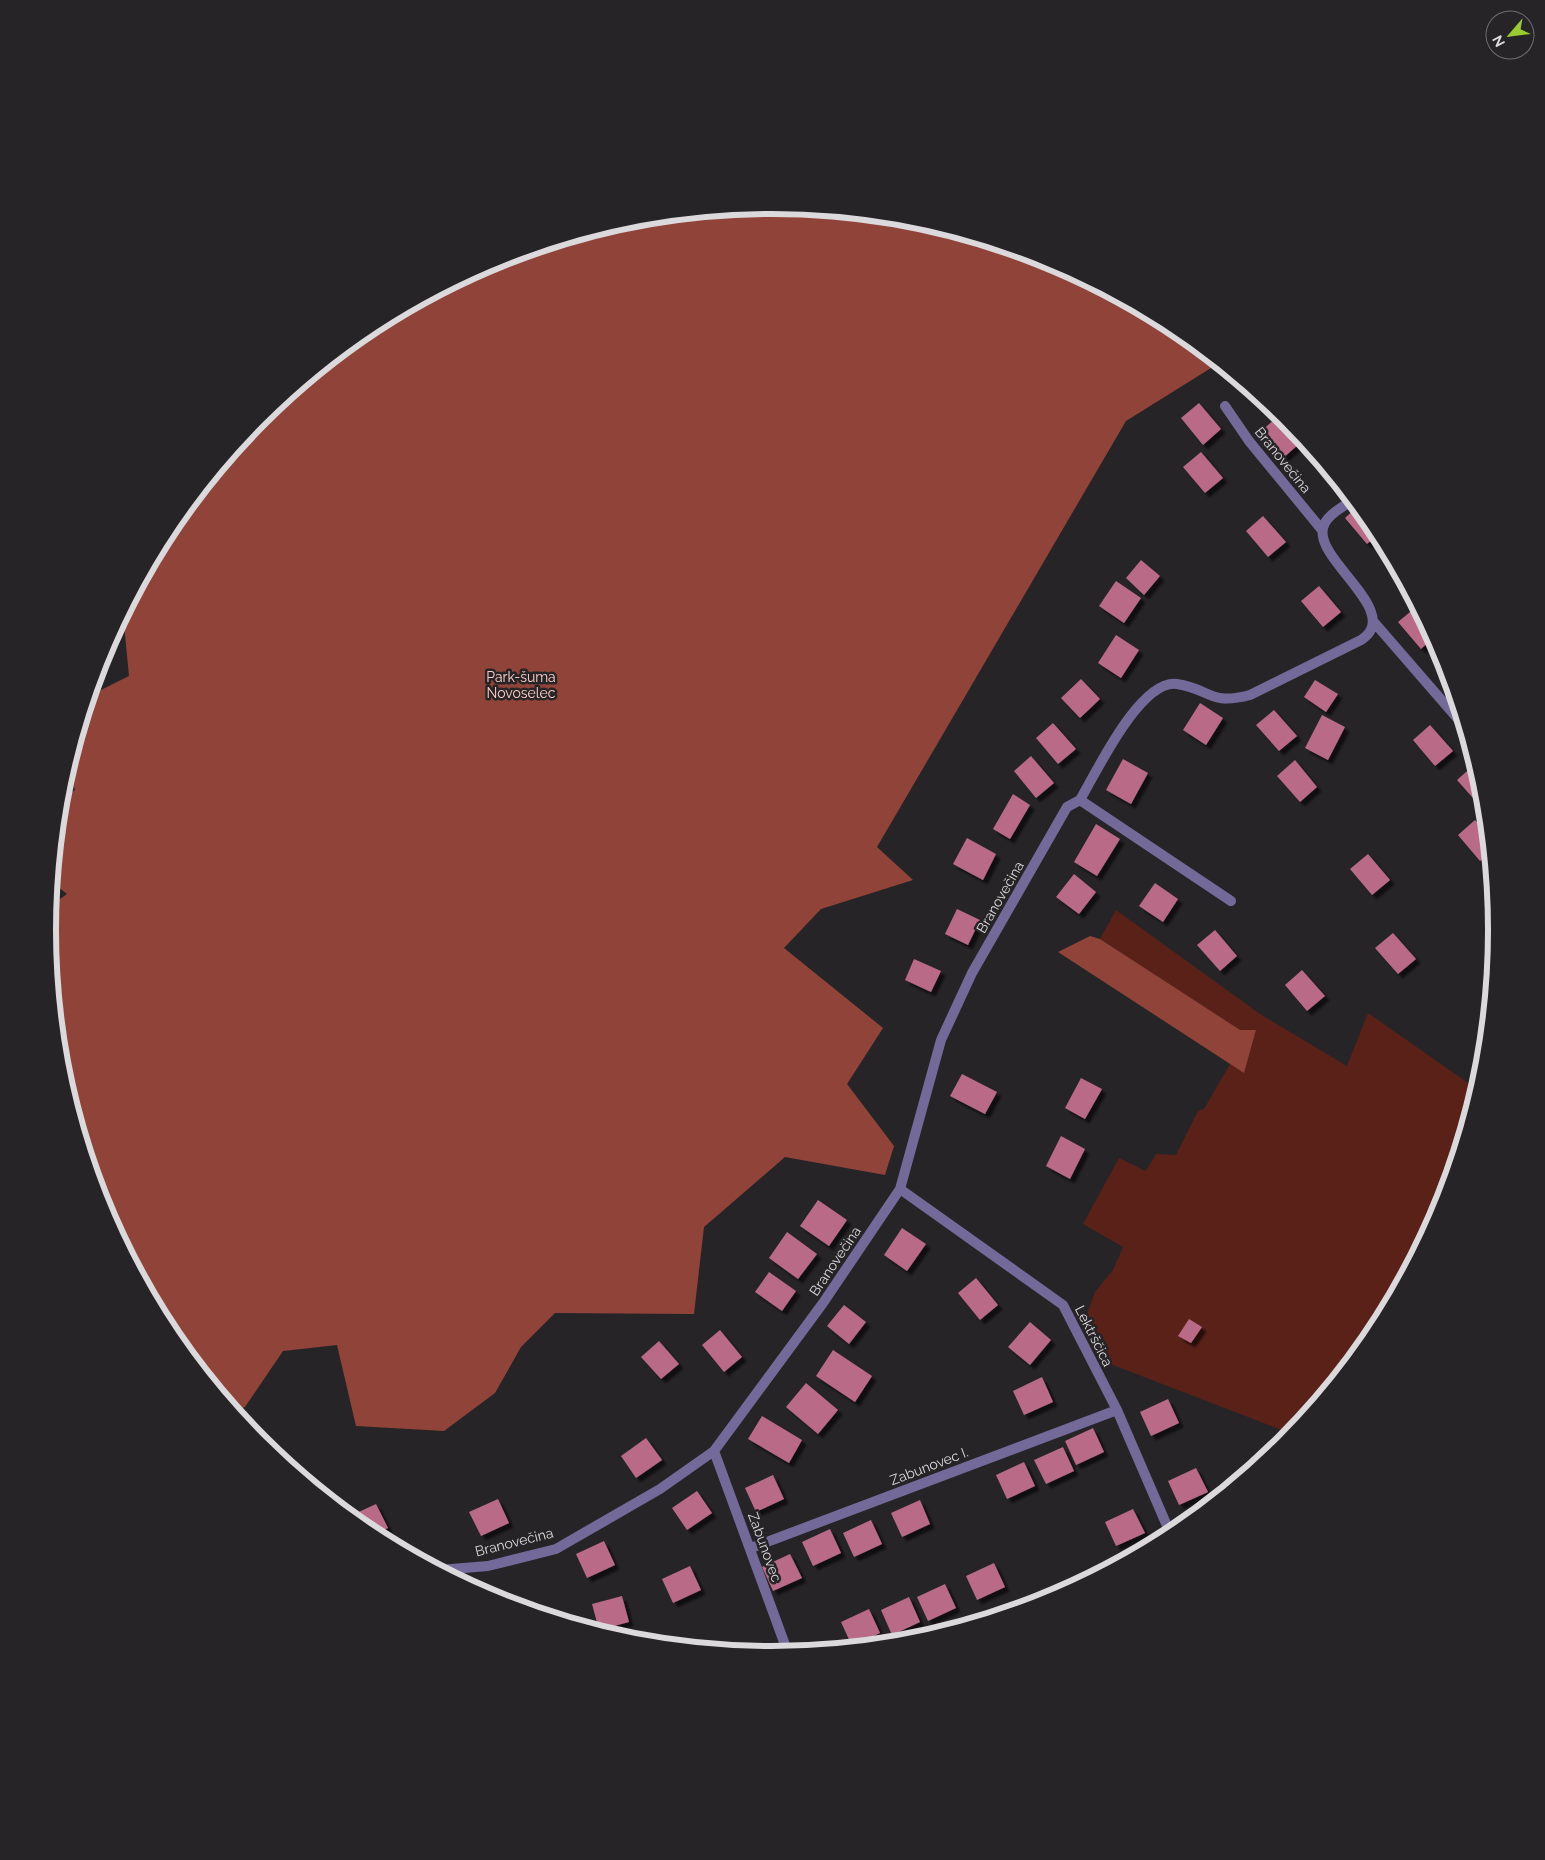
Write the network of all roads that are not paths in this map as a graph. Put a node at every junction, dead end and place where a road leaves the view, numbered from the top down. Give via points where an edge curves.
1 (1225, 406) dead end
2 (1348, 504) edge
3 (1322, 530) junction
4 (1373, 621) junction
5 (1456, 716) edge
6 (1080, 800) junction
7 (1232, 900) dead end
8 (900, 1189) junction
9 (1117, 1410) junction
10 (714, 1451) junction
11 (1167, 1528) edge
12 (751, 1548) junction
13 (450, 1569) edge
14 (785, 1646) edge

1 - 3 street, Branovečina via 1248,441
2 - 3 street via 1332,515
3 - 4 street, Branovečina via 1324,542 1366,600
4 - 5 street, Branovečina
4 - 6 street, Branovečina via 1371,631 1361,640 1250,695 1231,700 1211,698 1191,687 1175,684 1160,688 1145,699 1128,719
6 - 7 street
6 - 8 street, Branovečina via 1067,807 972,973 941,1040
8 - 9 street, Lektrščica via 1063,1306
8 - 10 street, Branovečina via 823,1303
9 - 11 street, Lektrščica
9 - 12 street, Zabunovec I.
10 - 12 street, Zabunovec
10 - 13 street, Branovečina via 660,1489 556,1548 488,1566
12 - 14 street, Zabunovec

